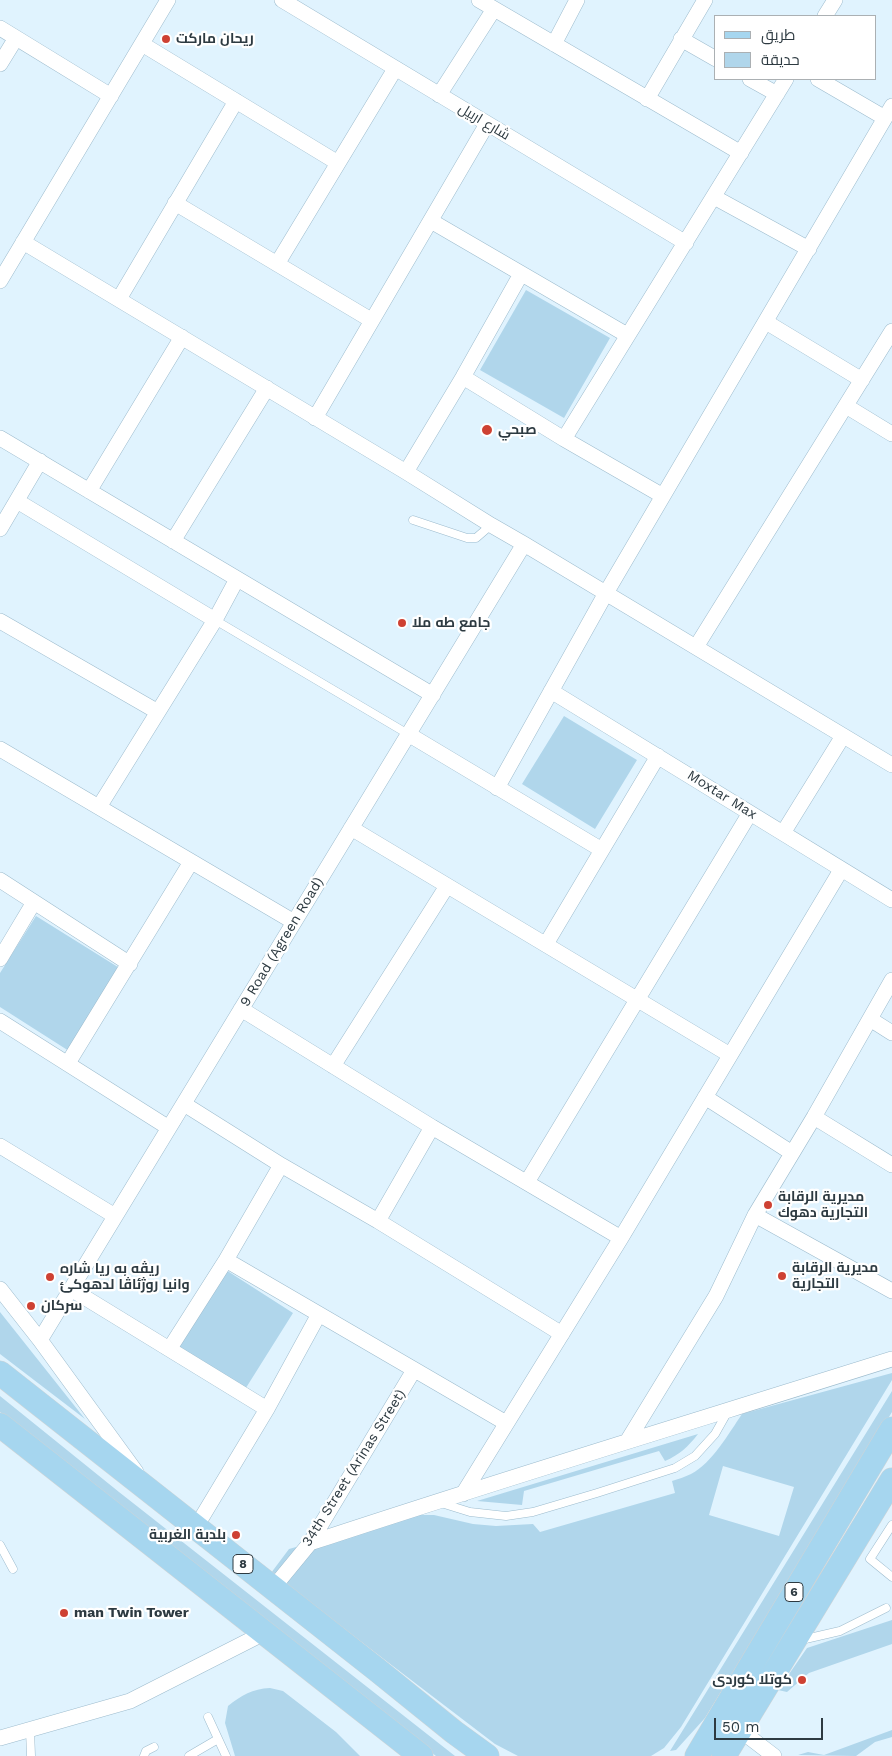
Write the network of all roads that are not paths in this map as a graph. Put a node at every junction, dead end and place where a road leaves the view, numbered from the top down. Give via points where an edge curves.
1 (168, 0) edge
2 (479, 0) edge
3 (577, 0) edge
4 (705, 0) edge
5 (835, 0) edge
6 (289, 2) edge
7 (494, 9) junction
8 (826, 15) edge
9 (0, 28) edge
10 (16, 38) junction
11 (681, 39) junction
12 (142, 44) junction
13 (554, 44) junction
14 (714, 58) edge
15 (0, 64) edge
16 (395, 69) junction
17 (752, 80) edge
18 (785, 80) edge
19 (820, 80) edge
20 (777, 94) junction
21 (439, 95) junction
22 (111, 96) junction
23 (647, 99) junction
24 (236, 101) junction
25 (888, 112) edge
26 (487, 124) junction
27 (741, 153) junction
28 (338, 163) junction
29 (714, 197) junction
30 (175, 203) junction
31 (431, 221) junction
32 (23, 242) junction
33 (686, 243) junction
34 (809, 248) junction
35 (277, 264) junction
36 (520, 274) junction
37 (0, 281) edge
38 (119, 299) junction
39 (371, 320) junction
40 (766, 322) junction
41 (627, 335) junction
42 (182, 337) junction
43 (890, 338) edge
44 (463, 377) junction
45 (862, 380) junction
46 (267, 388) junction
47 (846, 406) junction
48 (315, 418) junction
49 (892, 434) edge
50 (0, 438) edge
51 (564, 439) junction
52 (40, 462) junction
53 (406, 472) junction
54 (89, 491) junction
55 (664, 496) junction
56 (17, 501) junction
57 (413, 520) dead end
58 (491, 525) junction
59 (0, 529) edge
60 (173, 541) junction
61 (524, 544) junction
62 (237, 578) junction
63 (606, 593) junction
64 (215, 620) junction
65 (0, 621) edge
66 (696, 647) junction
67 (551, 691) junction
68 (433, 695) junction
69 (158, 712) junction
70 (408, 734) junction
71 (843, 736) junction
72 (0, 749) edge
73 (658, 756) junction
74 (892, 765) edge
75 (497, 788) junction
76 (99, 807) junction
77 (750, 813) junction
78 (351, 828) junction
79 (783, 833) junction
80 (602, 850) junction
81 (191, 862) junction
82 (842, 870) junction
83 (0, 880) edge
84 (447, 886) junction
85 (892, 900) edge
86 (34, 902) junction
87 (294, 922) junction
88 (546, 944) junction
89 (0, 959) edge
90 (130, 964) junction
91 (892, 980) edge
92 (637, 998) junction
93 (241, 1009) junction
94 (870, 1020) junction
95 (0, 1021) edge
96 (892, 1033) edge
97 (730, 1055) junction
98 (68, 1064) junction
99 (333, 1066) junction
100 (705, 1097) junction
101 (184, 1104) junction
102 (814, 1116) junction
103 (432, 1127) junction
104 (169, 1128) junction
105 (0, 1146) edge
106 (792, 1153) junction
107 (281, 1165) junction
108 (892, 1165) edge
109 (527, 1182) junction
110 (755, 1215) junction
111 (115, 1216) junction
112 (378, 1220) junction
113 (621, 1238) junction
114 (226, 1260) junction
115 (0, 1289) edge
116 (71, 1289) junction
117 (892, 1291) edge
118 (319, 1314) junction
119 (562, 1334) junction
120 (40, 1340) junction
121 (170, 1348) junction
122 (892, 1359) edge
123 (414, 1370) junction
124 (0, 1374) edge
125 (266, 1409) junction
126 (728, 1411) junction
127 (506, 1423) junction
128 (0, 1425) edge
129 (892, 1429) edge
130 (628, 1440) junction
131 (890, 1488) edge
132 (150, 1491) junction
133 (463, 1494) junction
134 (436, 1501) junction
135 (892, 1525) edge
136 (196, 1527) junction
137 (310, 1543) junction
138 (0, 1545) edge
139 (13, 1569) dead end
140 (892, 1577) edge
141 (273, 1588) junction
142 (886, 1608) dead end
143 (264, 1633) junction
144 (794, 1642) junction
145 (208, 1716) dead end
146 (30, 1730) junction
147 (709, 1735) junction
148 (0, 1738) edge
149 (218, 1739) junction
150 (732, 1747) edge
151 (154, 1748) dead end
152 (31, 1756) edge
153 (144, 1756) edge
154 (189, 1756) edge
155 (226, 1756) edge
156 (421, 1756) edge
157 (487, 1756) edge
158 (678, 1756) edge
159 (697, 1756) edge
160 (774, 1756) edge

1 - 12 street
2 - 7 street
3 - 13 street
4 - 11 street
5 - 8 street
6 - 16 street, شارع اربيل
7 - 13 street
7 - 21 street
9 - 10 street
10 - 15 street
10 - 22 street
11 - 14 street
11 - 23 street
12 - 22 street
12 - 24 street
13 - 23 street
16 - 21 street, شارع اربيل
16 - 28 street
17 - 20 street
18 - 20 street
19 - 25 street
20 - 27 street
21 - 26 street, شارع اربيل
22 - 32 street
23 - 27 street
24 - 28 street
24 - 30 street
25 - 34 street
26 - 31 street
26 - 33 street, شارع اربيل
27 - 29 street
28 - 35 street
29 - 33 street
29 - 34 street
30 - 35 street
30 - 38 street
31 - 36 street
31 - 39 street
32 - 37 street
32 - 38 street
33 - 41 street
34 - 40 street
35 - 39 street
36 - 41 street
36 - 44 street
38 - 42 street
39 - 48 street
40 - 45 street
40 - 55 street
41 - 51 street
42 - 46 street
42 - 54 street
43 - 45 street
44 - 51 street
44 - 53 street
45 - 47 street
46 - 48 street
46 - 60 street
47 - 49 street
47 - 66 street
48 - 53 street
50 - 52 street
51 - 55 street
52 - 54 street
52 - 56 street
53 - 58 street
54 - 60 street
55 - 63 street
56 - 59 street
56 - 64 street
57 - 58 lane via 467,538 476,538
58 - 61 street
60 - 62 street
61 - 63 street
61 - 68 street, 9 Road (Agreen Road)
62 - 64 street
62 - 68 street
63 - 66 street
63 - 67 street
64 - 69 street
64 - 70 lane
65 - 69 street
66 - 71 street
67 - 73 street, Moxtar Max
67 - 75 street
68 - 70 street, 9 Road (Agreen Road)
69 - 76 street
70 - 75 street
70 - 78 street, 9 Road (Agreen Road)
71 - 74 street
71 - 79 street
72 - 76 street
73 - 77 street, Moxtar Max
73 - 80 street
75 - 80 street
76 - 81 street
77 - 79 street, Moxtar Max
77 - 92 street
78 - 84 street
78 - 87 street, 9 Road (Agreen Road)
79 - 82 street, Moxtar Max
80 - 88 street
81 - 87 street
81 - 90 street
82 - 85 street, Moxtar Max
82 - 97 street
83 - 86 street
84 - 88 street
84 - 99 street
86 - 89 street
86 - 90 street
87 - 93 street, 9 Road (Agreen Road)
88 - 92 street
90 - 98 street
91 - 94 street
92 - 97 street
92 - 109 street
93 - 99 street
93 - 101 street, 9 Road (Agreen Road)
94 - 96 street
94 - 102 street
95 - 98 street
97 - 100 street
98 - 104 street
99 - 103 street
100 - 106 street
100 - 113 street
101 - 104 street, 9 Road (Agreen Road)
101 - 107 street
102 - 106 street
102 - 108 street
103 - 109 street
103 - 112 street
104 - 111 street, 9 Road (Agreen Road)
105 - 111 street
106 - 110 street
107 - 112 street
107 - 114 street
109 - 113 street
110 - 117 street
110 - 130 street via 716,1296
111 - 116 street, 9 Road (Agreen Road)
112 - 119 street
113 - 119 street
114 - 118 street
114 - 121 street
115 - 120 street
116 - 120 street, 9 Road (Agreen Road)
116 - 121 street
118 - 123 street
118 - 125 street
119 - 127 street
120 - 132 street
121 - 125 street
122 - 126 street
123 - 127 street
123 - 137 street, 34th Street (Arinas Street)
124 - 132 main road, 8
125 - 136 street
126 - 130 street
126 - 134 lane via 715,1434 695,1456 675,1468 597,1493 533,1512 506,1516 470,1512
127 - 133 street
128 - 143 main road
129 - 147 main road, 6
130 - 133 street
131 - 144 main road, 6
132 - 136 main road, 8
133 - 134 street
134 - 137 street
135 - 140 lane via 870,1558
136 - 141 main road, 8
137 - 141 street, 34th Street (Arinas Street)
138 - 139 lane
141 - 157 main road, 8
142 - 144 lane via 840,1631
143 - 146 street via 130,1701
143 - 156 main road
144 - 150 main road, 6
145 - 149 lane
146 - 148 street
146 - 152 lane
147 - 158 main road
147 - 159 main road, 6
149 - 154 lane
149 - 155 lane
150 - 160 street
151 - 153 lane via 146,1751

